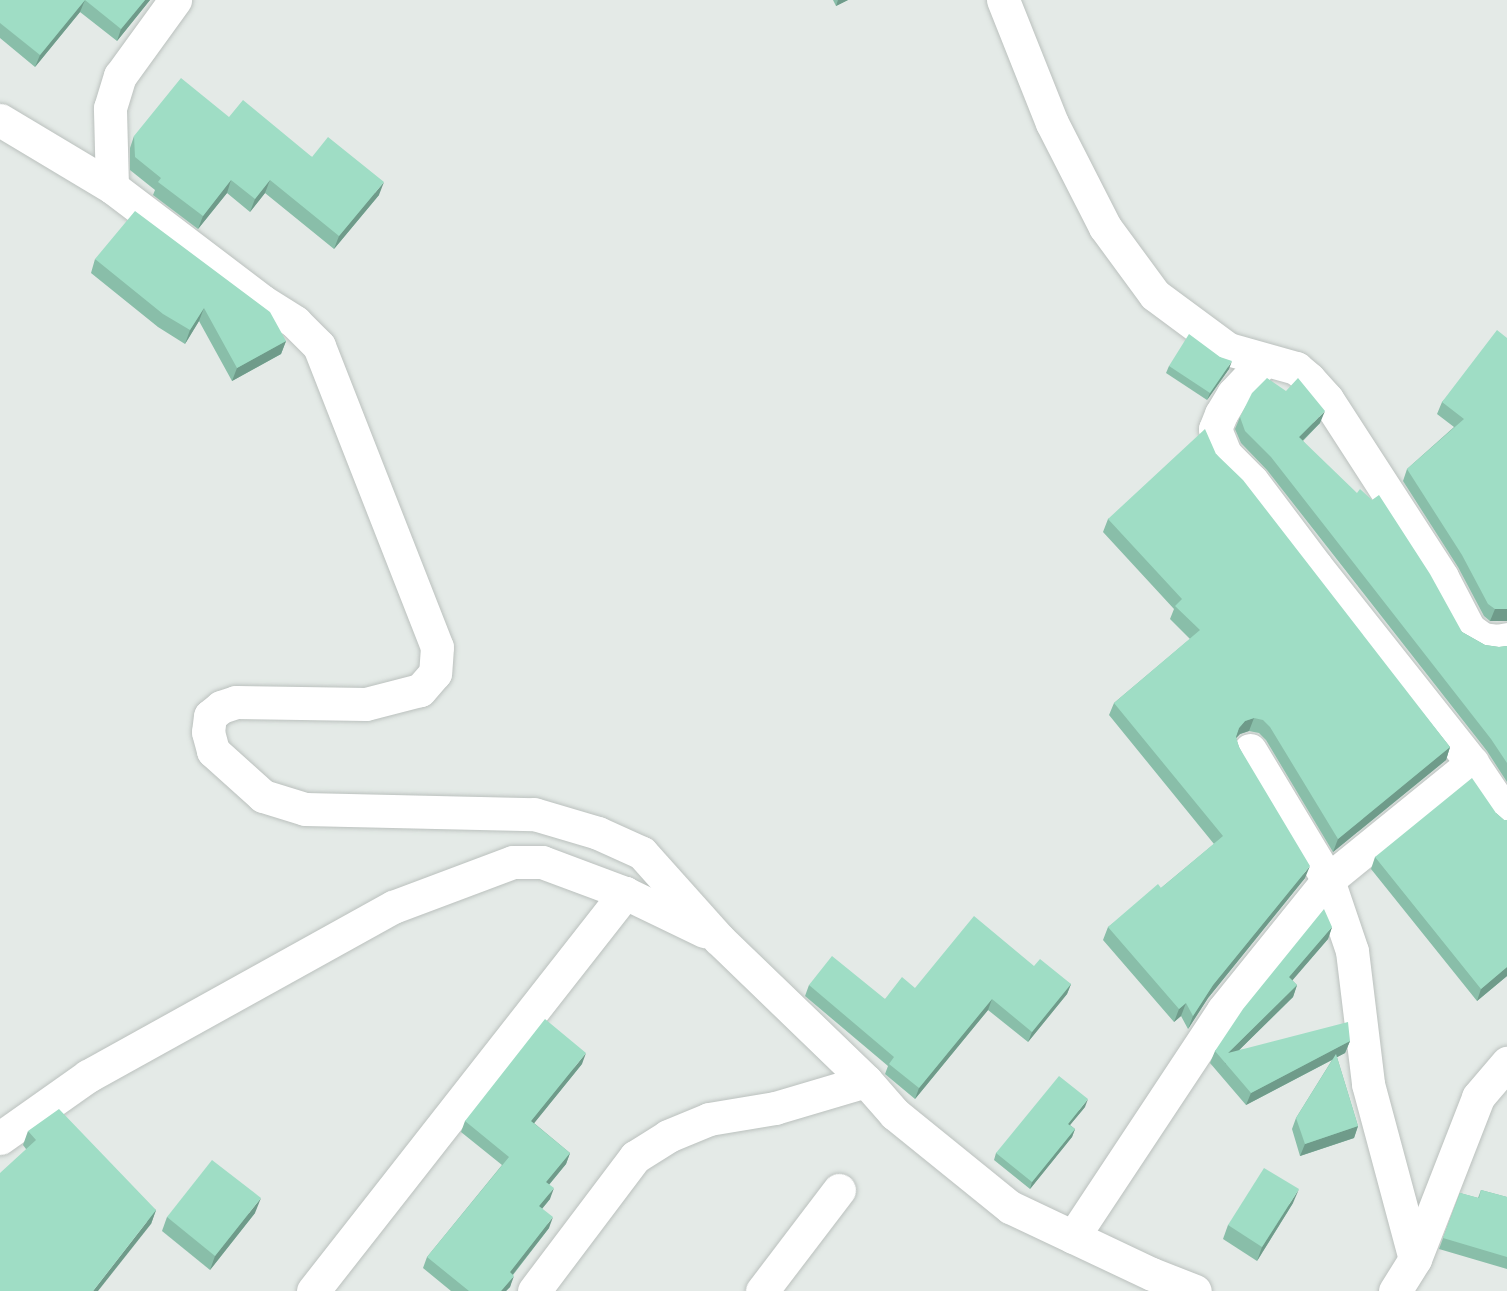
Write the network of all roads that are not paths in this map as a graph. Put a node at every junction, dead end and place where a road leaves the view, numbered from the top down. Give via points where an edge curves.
1 (175, 0) edge
2 (1003, 0) edge
3 (0, 120) edge
4 (112, 187) junction
5 (1264, 361) junction
6 (1507, 639) edge
7 (1250, 750) dead end
8 (1472, 763) junction
9 (1507, 815) edge
10 (1328, 879) junction
11 (625, 893) junction
12 (719, 939) junction
13 (1507, 1062) edge
14 (866, 1082) junction
15 (0, 1138) edge
16 (839, 1190) dead end
17 (1073, 1237) junction
18 (1415, 1259) junction
19 (313, 1291) edge
20 (534, 1291) edge
21 (762, 1291) edge
22 (1195, 1291) edge
23 (1395, 1291) edge

1 - 4 street via 120,76 110,108
2 - 5 street via 1052,123 1105,227 1155,295 1228,349
3 - 4 street
4 - 12 street via 295,322 319,346 436,647 435,673 420,690 366,704 236,702 220,708 210,716 208,732 213,751 263,796 305,809 534,814 598,833 642,853
5 - 6 street via 1296,368 1327,399 1442,577 1469,629 1483,639
5 - 8 street via 1233,394 1221,414 1215,429 1226,454 1252,481
7 - 10 street
8 - 9 street
8 - 10 street
10 - 17 street via 1223,1010
10 - 18 street via 1352,951 1368,1084
11 - 12 street
11 - 15 street via 542,862 513,862 393,906 88,1076
11 - 19 street
12 - 14 street
13 - 18 street via 1478,1097
14 - 17 street via 895,1114 1010,1207
14 - 20 street via 775,1108 709,1119 668,1136 635,1157
16 - 21 street
17 - 22 street
18 - 23 street

